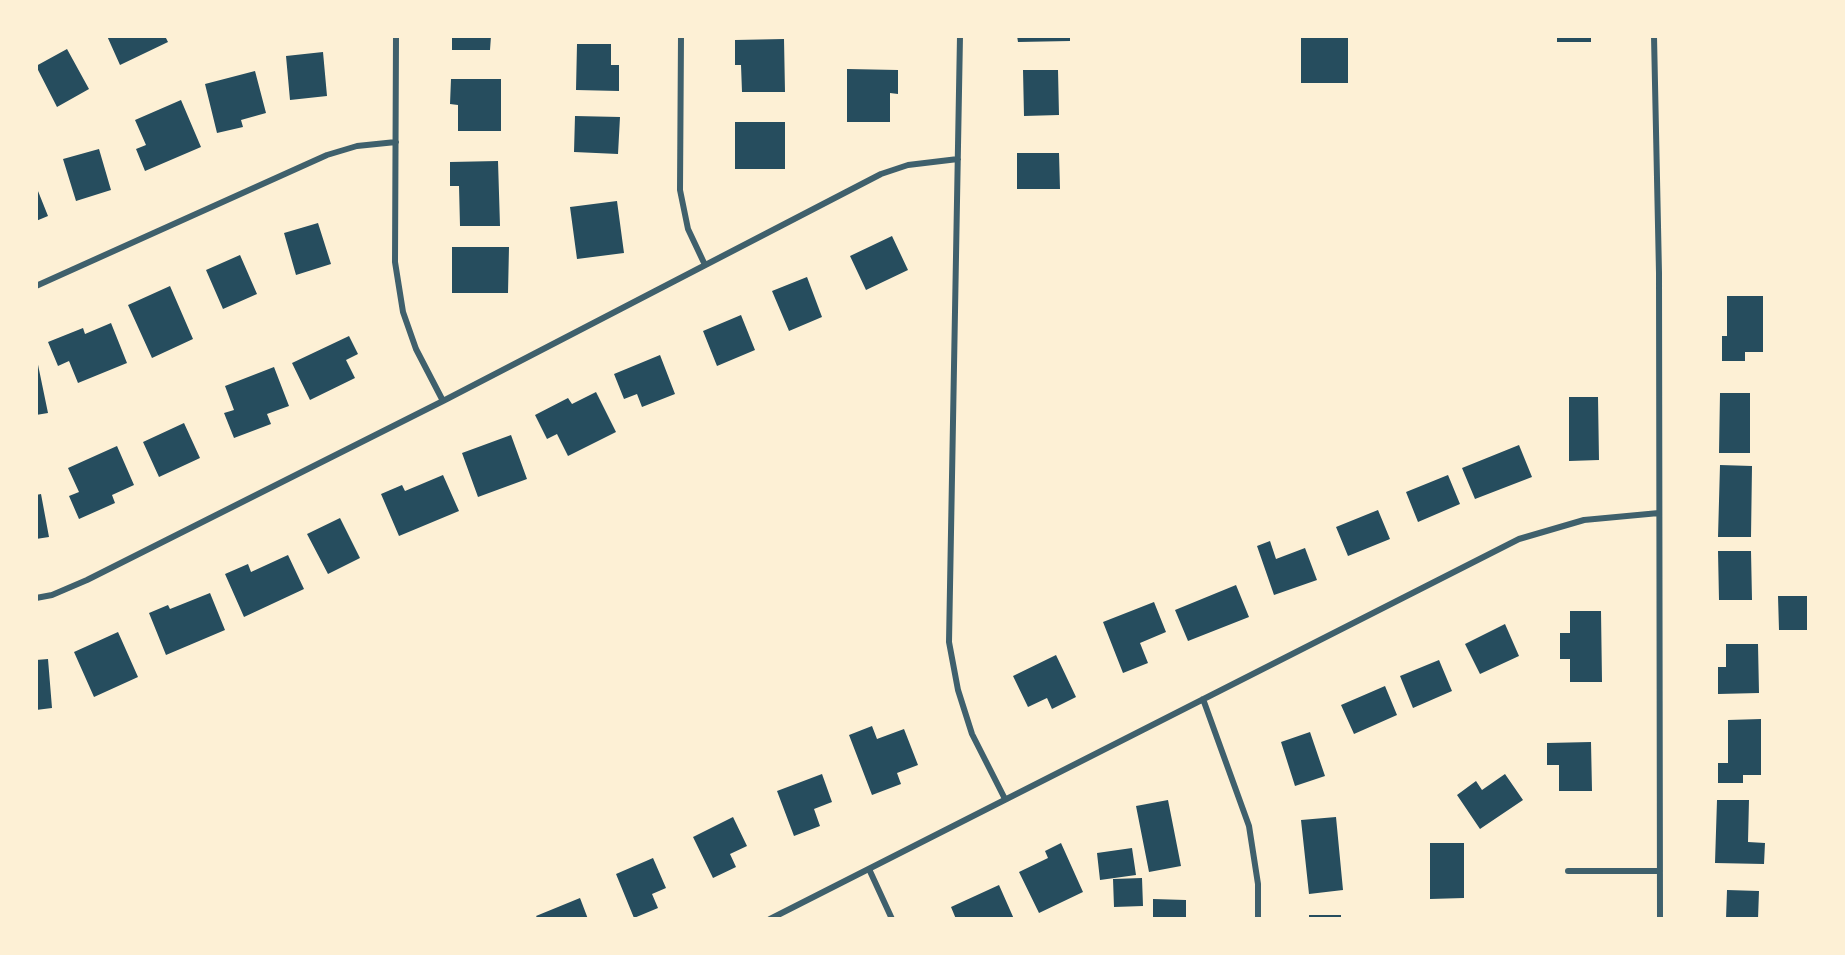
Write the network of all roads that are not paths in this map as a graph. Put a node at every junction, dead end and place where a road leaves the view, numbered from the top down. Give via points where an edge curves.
1 (396, 36) edge
2 (681, 36) edge
3 (960, 36) edge
4 (1654, 36) edge
5 (396, 142) junction
6 (958, 159) junction
7 (705, 265) junction
8 (36, 286) edge
9 (443, 401) junction
10 (1659, 513) junction
11 (36, 598) edge
12 (1203, 699) junction
13 (1005, 799) junction
14 (869, 869) junction
15 (1660, 871) junction
16 (1568, 872) dead end
17 (770, 919) edge
18 (892, 919) edge
19 (1258, 919) edge
20 (1660, 919) edge

1 - 5 street
2 - 7 street via 681,190 688,229
3 - 6 street
4 - 10 street
5 - 8 street via 357,146 327,155
5 - 9 street via 395,262 403,312 416,349
6 - 7 street via 908,165 881,174
6 - 13 street via 949,642 972,734
7 - 9 street
9 - 11 street via 87,580
10 - 12 street via 1584,520 1519,539
10 - 15 street
12 - 13 street
12 - 19 street via 1249,826 1258,884
13 - 14 street
14 - 17 street
14 - 18 street
15 - 16 street
15 - 20 street

